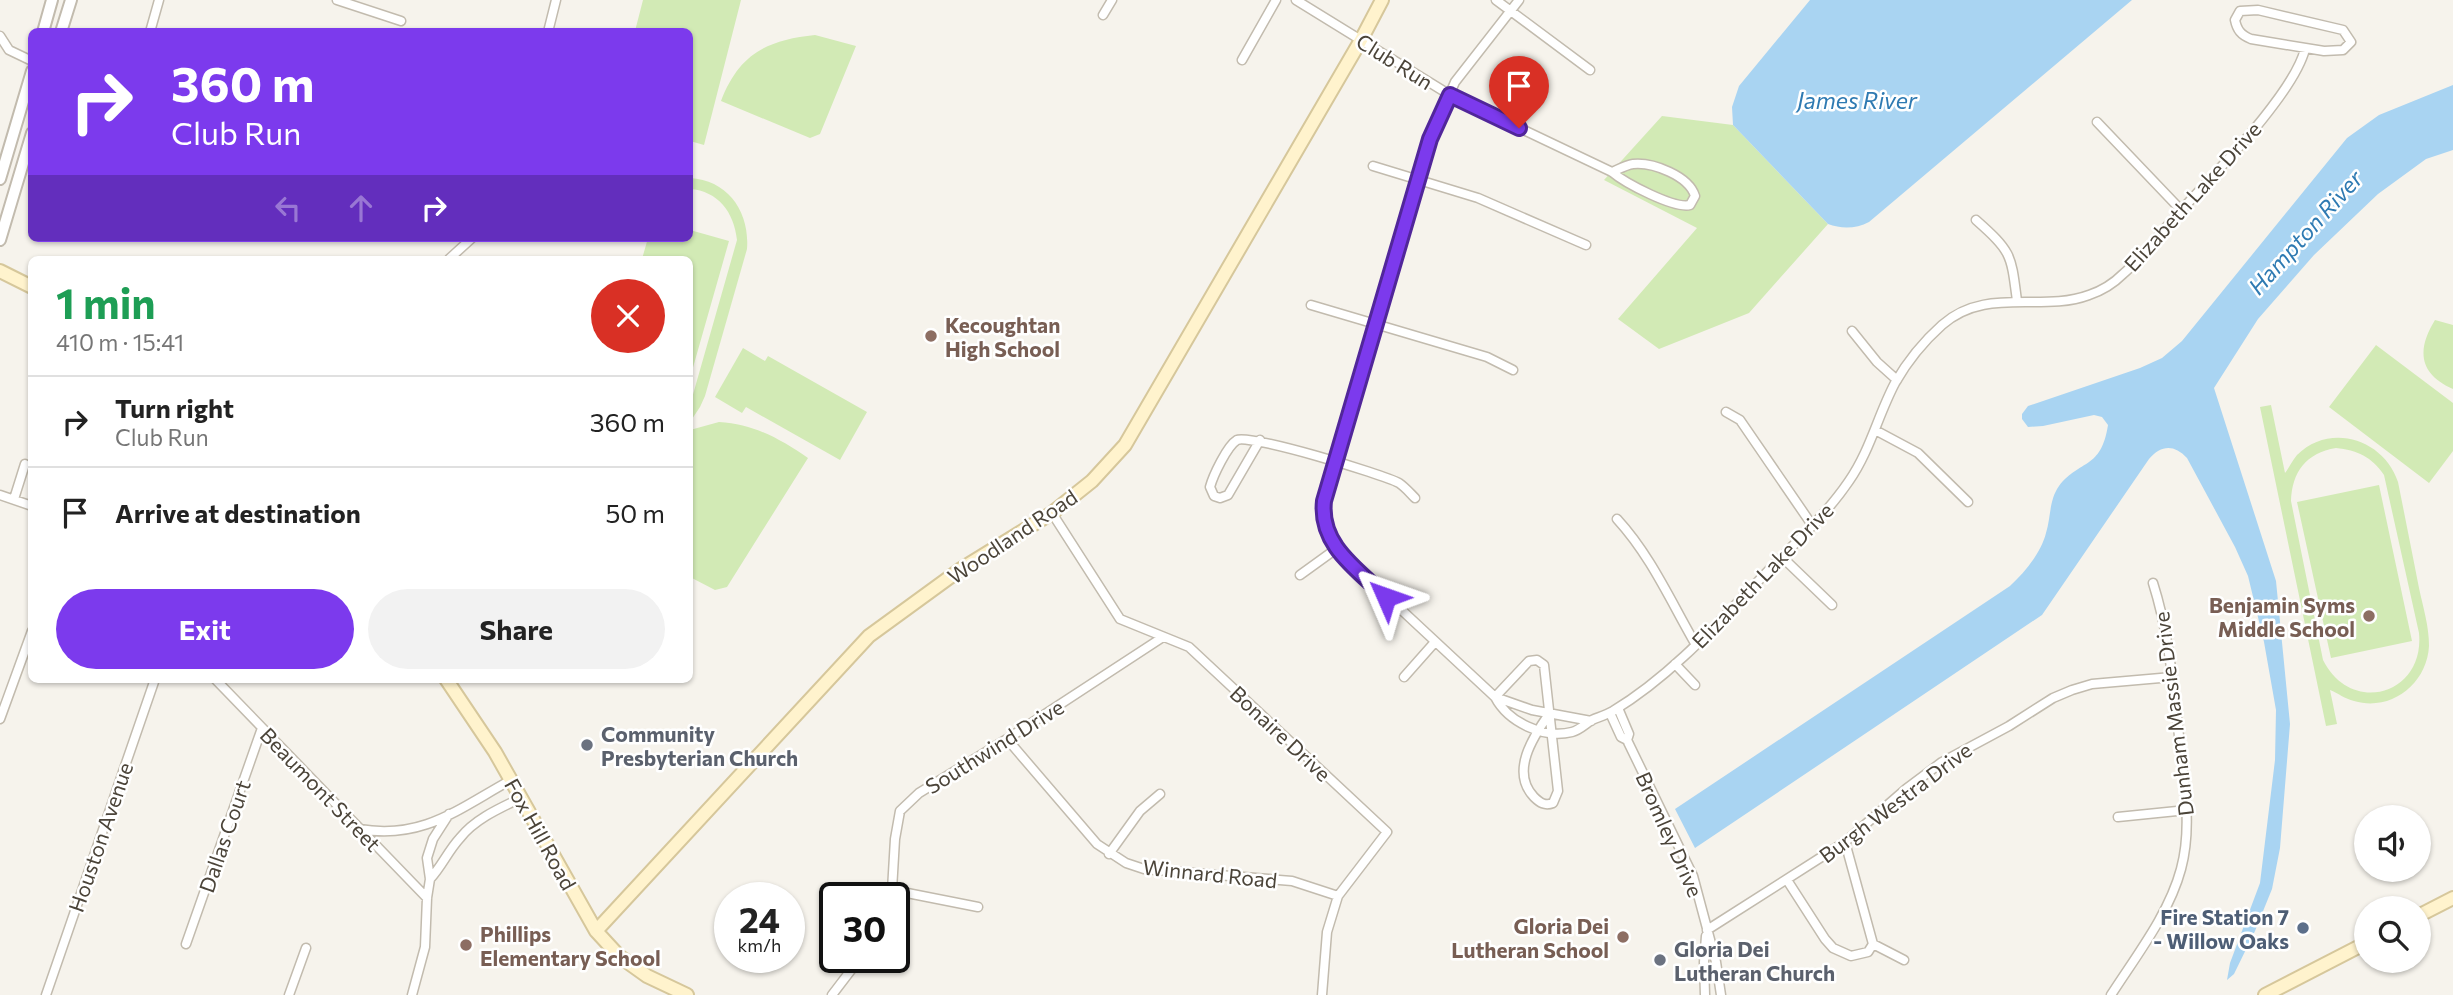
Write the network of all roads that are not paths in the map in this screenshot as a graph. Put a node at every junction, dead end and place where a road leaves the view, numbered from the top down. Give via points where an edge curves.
1 (52, 0) edge
2 (71, 0) edge
3 (159, 0) edge
4 (337, 0) edge
5 (556, 0) edge
6 (1112, 0) edge
7 (1276, 0) edge
8 (1296, 0) edge
9 (1382, 0) edge
10 (1496, 0) edge
11 (1519, 0) edge
12 (1510, 11) junction
13 (1103, 15) dead end
14 (401, 21) dead end
15 (44, 28) edge
16 (62, 28) edge
17 (151, 28) edge
18 (549, 28) edge
19 (0, 36) edge
20 (1361, 40) junction
21 (2305, 49) junction
22 (28, 59) edge
23 (1242, 60) dead end
24 (1590, 70) dead end
25 (28, 84) edge
26 (1450, 95) junction
27 (2097, 122) dead end
28 (28, 146) edge
29 (1373, 166) dead end
30 (1612, 172) junction
31 (0, 179) edge
32 (1418, 180) junction
33 (2181, 210) junction
34 (1976, 220) dead end
35 (0, 240) edge
36 (468, 242) edge
37 (1586, 245) dead end
38 (452, 256) edge
39 (0, 271) edge
40 (28, 285) edge
41 (2017, 301) junction
42 (1311, 305) dead end
43 (1375, 325) junction
44 (1852, 331) dead end
45 (1513, 370) dead end
46 (1897, 380) junction
47 (1726, 412) dead end
48 (1875, 429) junction
49 (1260, 440) junction
50 (1335, 462) junction
51 (24, 464) dead end
52 (0, 495) edge
53 (1415, 498) dead end
54 (13, 499) junction
55 (1968, 502) dead end
56 (28, 505) edge
57 (1052, 513) junction
58 (1617, 519) dead end
59 (1812, 526) junction
60 (1336, 549) junction
61 (1782, 557) junction
62 (1300, 575) dead end
63 (2153, 583) dead end
64 (1832, 605) dead end
65 (1163, 637) junction
66 (28, 642) edge
67 (1435, 642) junction
68 (1696, 645) junction
69 (1675, 664) junction
70 (1404, 677) dead end
71 (2172, 677) junction
72 (154, 683) edge
73 (219, 683) edge
74 (449, 683) edge
75 (1695, 685) dead end
76 (1495, 697) junction
77 (1614, 710) junction
78 (1549, 714) junction
79 (0, 719) edge
80 (1591, 721) junction
81 (262, 728) junction
82 (1538, 730) junction
83 (1551, 732) junction
84 (1007, 739) junction
85 (511, 780) junction
86 (1160, 794) dead end
87 (521, 797) junction
88 (2187, 810) junction
89 (449, 814) junction
90 (2118, 817) dead end
91 (359, 829) junction
92 (1845, 842) junction
93 (1109, 854) junction
94 (430, 879) junction
95 (1787, 880) junction
96 (892, 882) edge
97 (1338, 896) junction
98 (910, 897) edge
99 (427, 898) junction
100 (2453, 898) edge
101 (978, 907) dead end
102 (2431, 909) edge
103 (1707, 930) junction
104 (596, 931) junction
105 (186, 944) dead end
106 (1873, 944) junction
107 (306, 948) dead end
108 (2354, 949) edge
109 (1904, 960) dead end
110 (849, 973) edge
111 (46, 995) edge
112 (289, 995) edge
113 (412, 995) edge
114 (687, 995) edge
115 (832, 995) edge
116 (1322, 995) edge
117 (1706, 995) edge
118 (1721, 995) edge
119 (2111, 995) edge
120 (2265, 995) edge

1 - 15 street
2 - 16 street
3 - 17 street
4 - 14 street
5 - 18 street
6 - 13 street
7 - 23 street
8 - 20 street, Club Run
9 - 20 main road, Woodland Road
10 - 12 street
11 - 12 street, Elizabeth Lake Drive
12 - 24 street
12 - 26 street, Elizabeth Lake Drive
19 - 22 street via 9,50
20 - 26 street, Club Run
20 - 57 main road, Woodland Road via 1125,445 1092,481
21 - 21 street via 2251,39 2236,28 2235,20 2240,11 2258,10 2343,30 2351,42 2343,50
21 - 33 street, Elizabeth Lake Drive via 2301,63 2264,116
25 - 31 street
26 - 30 street, Club Run
26 - 32 street, Elizabeth Lake Drive
27 - 33 street
28 - 35 street
29 - 32 street
30 - 30 street, Club Run via 1679,205 1690,205 1695,196 1688,182 1658,169 1635,164
32 - 37 street via 1478,198
32 - 43 street, Elizabeth Lake Drive
33 - 41 street, Elizabeth Lake Drive via 2124,274 2107,286 2071,300
34 - 41 street via 2010,256
36 - 38 street
39 - 40 main road
41 - 46 street, Elizabeth Lake Drive via 1959,312 1918,351
42 - 43 street
43 - 45 street via 1487,357
43 - 50 street, Elizabeth Lake Drive
44 - 46 street
46 - 48 street, Elizabeth Lake Drive
47 - 59 street via 1740,420
48 - 55 street via 1918,453
48 - 59 street, Elizabeth Lake Drive via 1849,481
49 - 49 street via 1239,439 1230,447 1212,480 1214,495 1228,495
49 - 50 street
50 - 53 street via 1398,483
50 - 60 street, Elizabeth Lake Drive via 1322,513
51 - 54 street
52 - 54 street
54 - 56 street
57 - 65 street, Bonaire Drive via 1120,619
57 - 104 main road, Woodland Road via 961,569 869,636
58 - 68 street via 1658,576
59 - 61 street, Elizabeth Lake Drive
60 - 62 street
60 - 67 street, Elizabeth Lake Drive
61 - 64 street
61 - 68 street, Elizabeth Lake Drive
63 - 71 street, Dunham Massie Drive via 2163,614
65 - 84 street, Southwind Drive
65 - 97 street, Bonaire Drive via 1189,647 1387,832
66 - 79 street
67 - 70 street
67 - 76 street, Elizabeth Lake Drive
68 - 69 street, Elizabeth Lake Drive
69 - 75 street, Elizabeth Lake Drive
69 - 77 street, Elizabeth Lake Drive
71 - 88 street, Dunham Massie Drive
71 - 92 street, Burgh Westra Drive via 2092,684 2053,698 1942,762
72 - 111 street, Houston Avenue
73 - 81 street, Beaumont Street
74 - 85 main road, Fox Hill Road
76 - 78 street, Elizabeth Lake Drive
76 - 78 street via 1526,664 1537,660 1545,668
76 - 82 street, Elizabeth Lake Drive via 1515,720
77 - 80 street, Elizabeth Lake Drive
77 - 103 street, Bromley Drive via 1621,737 1627,740 1693,876
78 - 80 street, Elizabeth Lake Drive
78 - 82 street
78 - 83 street
80 - 83 street, Elizabeth Lake Drive via 1571,732
81 - 91 street, Beaumont Street
81 - 105 street, Dallas Court
82 - 83 street, Elizabeth Lake Drive
82 - 83 street via 1525,758 1524,777 1530,792 1547,805 1558,792
84 - 93 street, Winnard Road
84 - 96 street, Southwind Drive via 919,793 900,811
85 - 87 main road, Fox Hill Road
85 - 89 street
86 - 93 street via 1140,811
87 - 94 street via 462,835
87 - 104 main road, Fox Hill Road
88 - 90 street
88 - 119 street, Dunham Massie Drive via 2186,843 2172,893
89 - 91 street via 407,831
89 - 94 street via 429,849
91 - 99 street, Beaumont Street
92 - 95 street, Burgh Westra Drive
92 - 106 street
93 - 97 street, Winnard Road via 1144,869 1292,881
94 - 99 street
95 - 103 street, Burgh Westra Drive
95 - 106 street via 1833,948 1851,956 1868,952
97 - 116 street, Bonaire Drive via 1327,932
98 - 101 street
99 - 113 street via 424,956
100 - 102 main road
103 - 117 street, Bromley Drive
103 - 118 street, Bromley Drive
104 - 114 main road, Fox Hill Road via 619,956 647,976
106 - 109 street
107 - 112 street
108 - 120 main road
110 - 115 street

